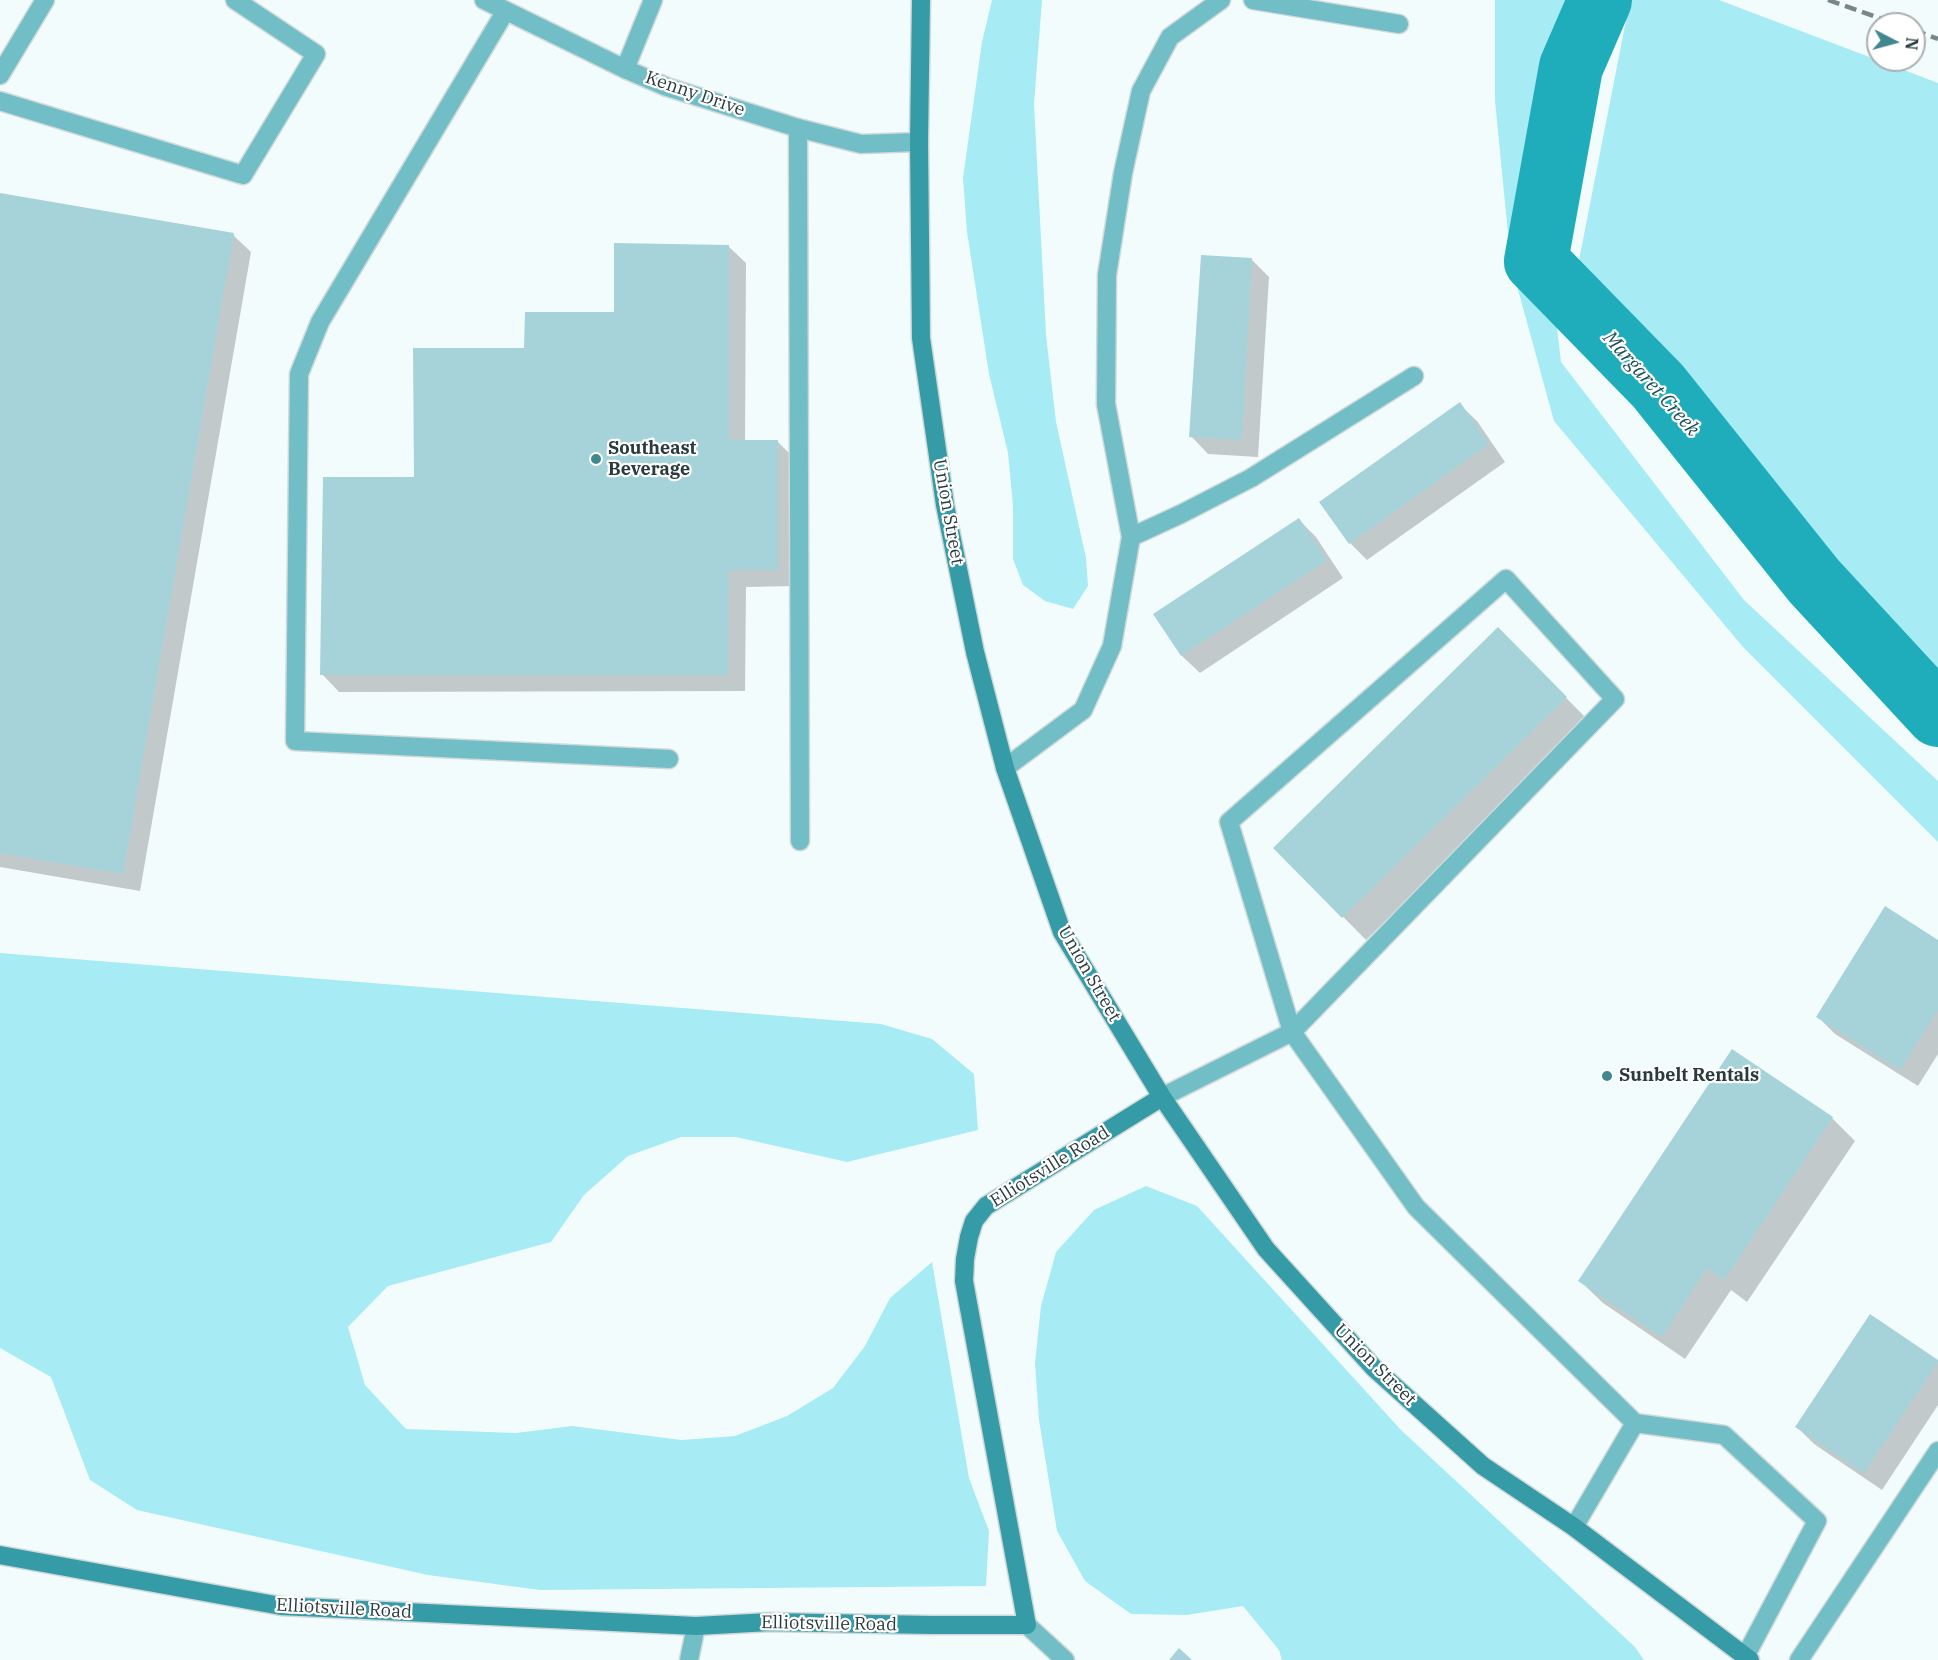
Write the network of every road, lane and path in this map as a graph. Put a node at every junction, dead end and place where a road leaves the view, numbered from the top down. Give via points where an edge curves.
1 (45, 0) edge
2 (235, 0) edge
3 (484, 0) edge
4 (653, 0) edge
5 (921, 0) edge
6 (1221, 0) edge
7 (1254, 0) edge
8 (505, 12) junction
9 (1399, 24) dead end
10 (625, 69) junction
11 (0, 75) edge
12 (0, 101) edge
13 (798, 128) junction
14 (919, 142) junction
15 (1414, 376) dead end
16 (1131, 537) junction
17 (669, 759) dead end
18 (1005, 768) junction
19 (800, 841) dead end
20 (1292, 1032) junction
21 (1162, 1097) junction
22 (1635, 1423) junction
23 (1938, 1451) edge
24 (1574, 1527) junction
25 (0, 1555) edge
26 (1027, 1625) junction
27 (696, 1626) junction
28 (1748, 1658) edge
29 (689, 1660) edge
30 (1065, 1660) edge
31 (1799, 1660) edge

1 - 11 street
2 - 12 street via 316,54 243,175
3 - 8 street, Kenny Drive
4 - 10 street
5 - 14 main road, Union Street
6 - 16 street via 1170,37 1141,91 1123,173 1107,275 1106,404
7 - 9 street
8 - 10 street, Kenny Drive
8 - 17 street via 320,322 299,374 296,741
10 - 13 street, Kenny Drive via 667,87
13 - 14 street, Kenny Drive via 861,144
13 - 19 street
14 - 18 main road, Union Street via 921,338 945,505 975,652
15 - 16 street via 1251,478
16 - 18 street via 1112,646 1083,710
18 - 21 main road, Union Street via 1062,932
20 - 20 street via 1615,699 1506,579 1229,822
20 - 21 street
20 - 22 street via 1416,1207
21 - 24 main road, Union Street via 1266,1250 1374,1368 1484,1466
21 - 26 main road, Elliotsville Road via 986,1206 974,1221 969,1237 964,1281
22 - 24 street
22 - 28 street via 1724,1436 1817,1521
23 - 31 street
24 - 28 main road, Union Street
25 - 27 main road, Elliotsville Road via 281,1606
26 - 27 main road, Elliotsville Road via 770,1622
26 - 30 street
27 - 29 street

